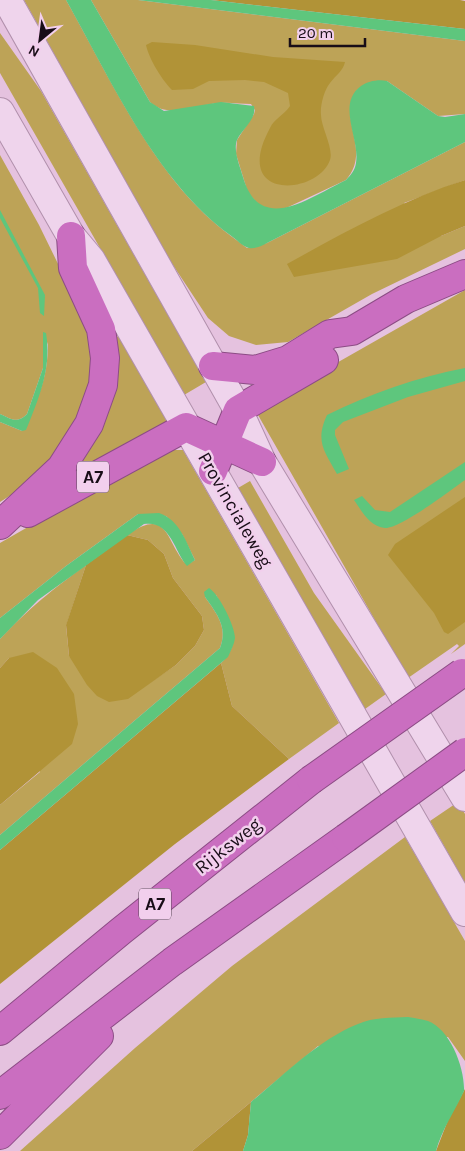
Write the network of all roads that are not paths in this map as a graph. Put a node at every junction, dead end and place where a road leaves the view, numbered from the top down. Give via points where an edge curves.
1 (7, 0) edge
2 (0, 112) edge
3 (71, 236) junction
4 (465, 274) edge
5 (352, 331) junction
6 (213, 366) junction
7 (238, 410) junction
8 (186, 427) junction
9 (223, 444) junction
10 (262, 462) junction
11 (213, 471) junction
12 (0, 526) edge
13 (464, 672) edge
14 (465, 752) edge
15 (465, 797) edge
16 (465, 912) edge
17 (172, 962) junction
18 (0, 1031) edge
19 (0, 1095) edge
20 (0, 1135) edge

1 - 6 main road
2 - 3 main road, Provincialeweg
3 - 8 main road, Provincialeweg via 91,260
3 - 12 highway via 73,268 101,329 105,358 103,385 89,424 61,468
4 - 5 highway via 406,299
5 - 6 highway via 330,334 288,360 255,370
5 - 7 highway via 338,352
6 - 7 main road
7 - 9 highway
7 - 10 main road
8 - 9 highway
8 - 11 main road, Provincialeweg
8 - 12 highway, A7
9 - 10 highway
9 - 11 highway
10 - 15 main road
11 - 16 main road, Provincialeweg
13 - 18 highway, Rijksweg / A7, bridge via 311,780
14 - 17 highway, bridge
17 - 19 highway
17 - 20 highway

